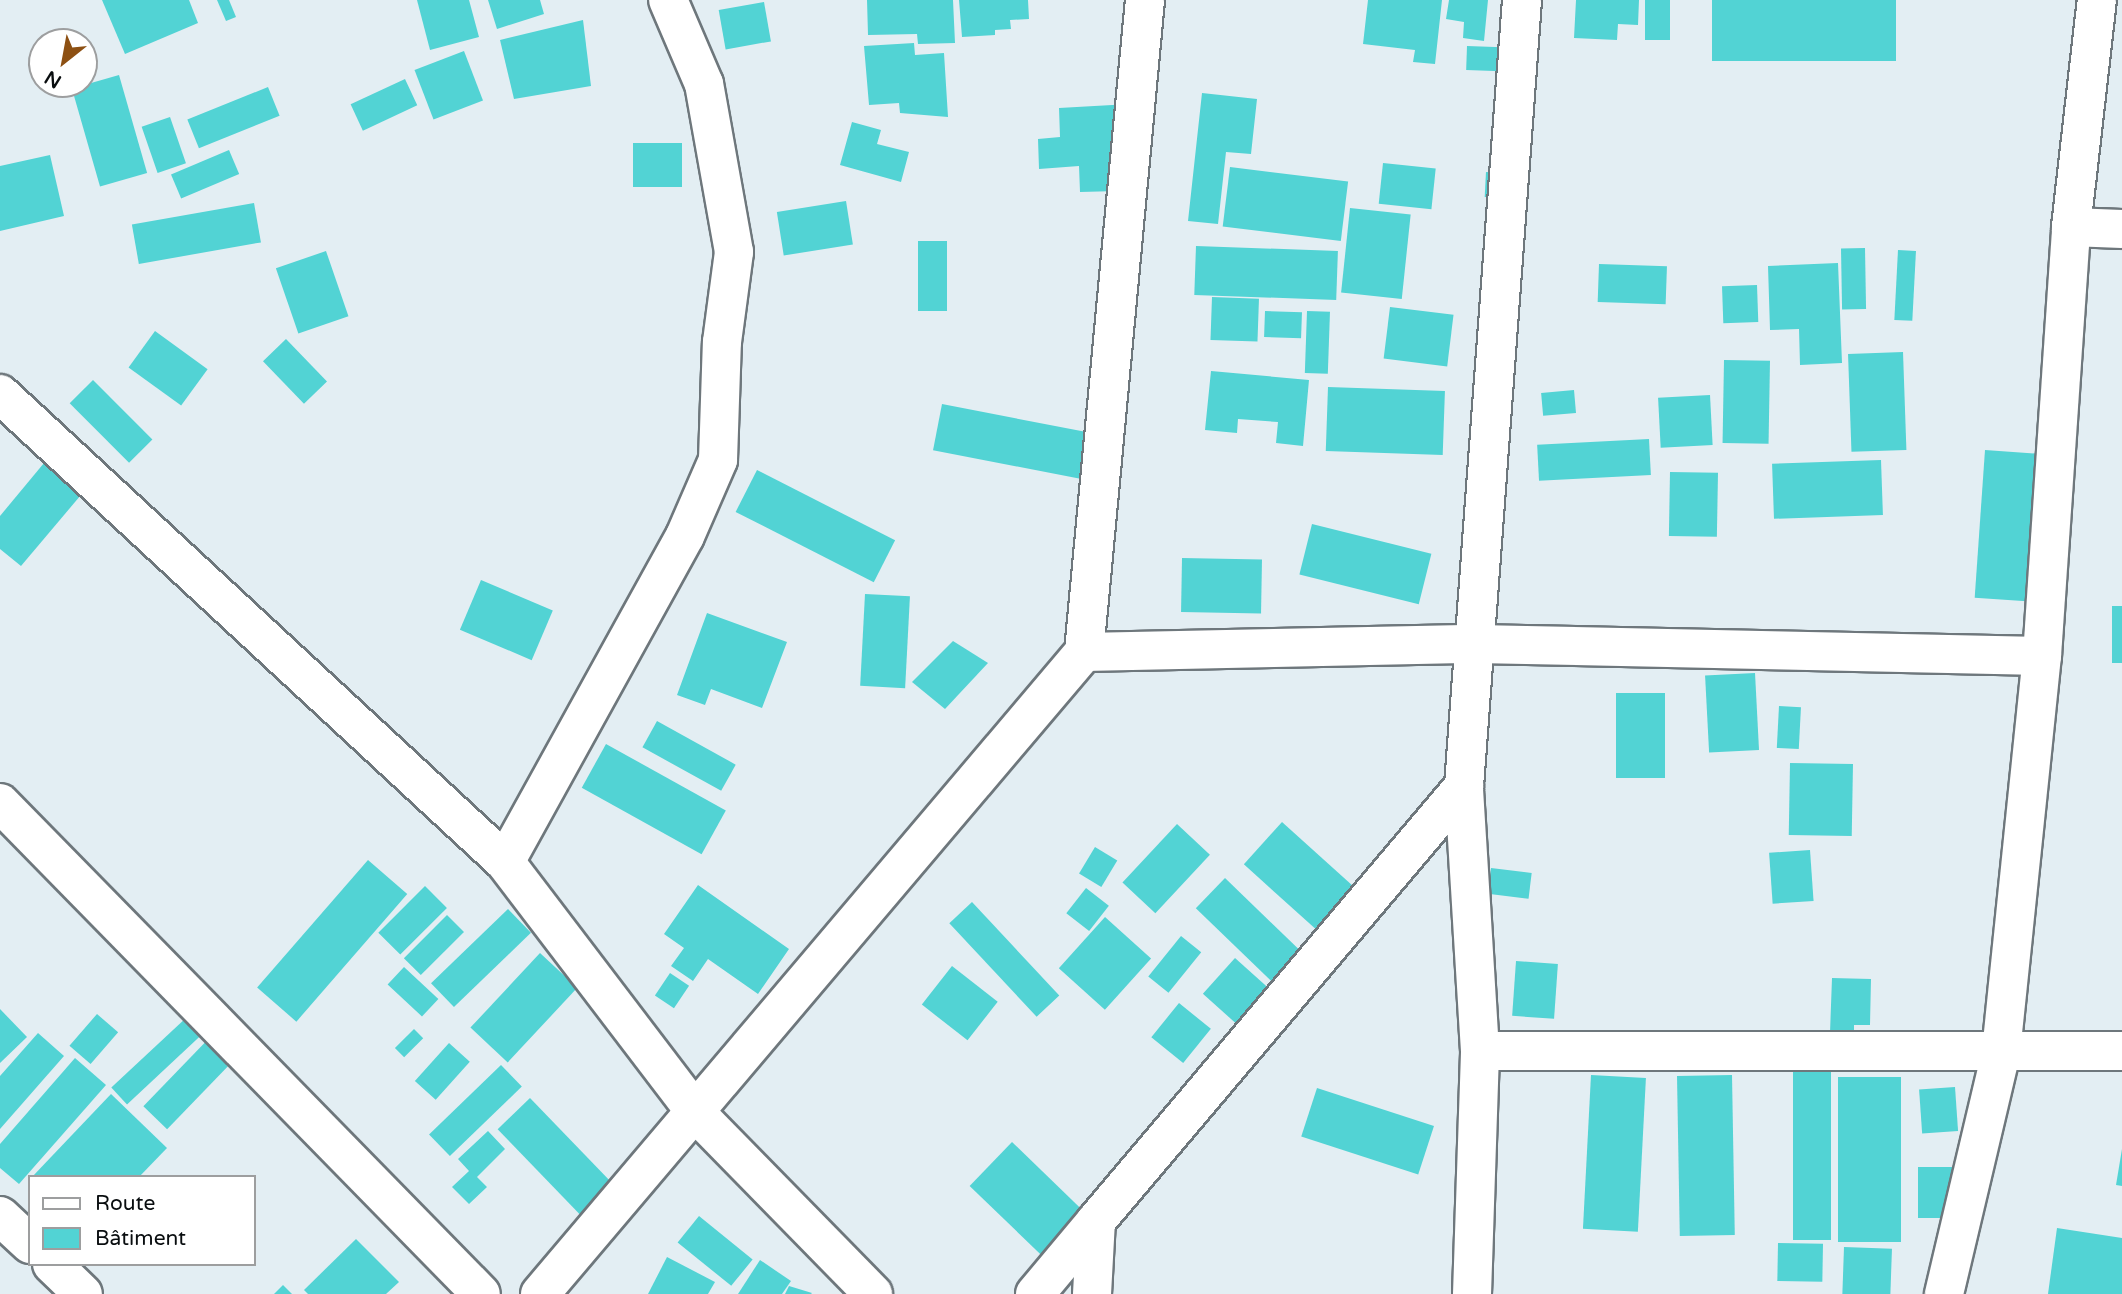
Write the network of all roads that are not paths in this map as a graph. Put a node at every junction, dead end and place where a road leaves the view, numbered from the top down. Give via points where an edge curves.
1 (668, 0) edge
2 (1145, 0) edge
3 (1522, 0) edge
4 (2098, 0) edge
5 (2071, 227) junction
6 (2122, 229) edge
7 (0, 394) edge
8 (1476, 644) junction
9 (1084, 652) junction
10 (2042, 656) junction
11 (1464, 786) junction
12 (0, 803) edge
13 (505, 862) junction
14 (1480, 1051) junction
15 (2122, 1051) edge
16 (2001, 1052) junction
17 (696, 1113) junction
18 (0, 1216) edge
19 (1096, 1221) junction
20 (28, 1242) edge
21 (54, 1266) edge
22 (83, 1294) edge
23 (481, 1294) edge
24 (540, 1294) edge
25 (873, 1294) edge
26 (1035, 1294) edge
27 (1092, 1294) edge
28 (1472, 1294) edge
29 (1944, 1294) edge

1 - 13 street via 704,84 734,252 718,460 685,536
2 - 9 street
3 - 8 street
4 - 5 street
5 - 6 street
5 - 10 street
7 - 13 street
8 - 9 street
8 - 10 street
8 - 11 street
9 - 17 street
10 - 16 street
11 - 14 street
11 - 19 street
12 - 23 street
13 - 17 street
14 - 16 street
14 - 28 street
15 - 16 street
16 - 29 street
17 - 24 street
17 - 25 street
18 - 20 street
19 - 26 street
19 - 27 street
21 - 22 street

